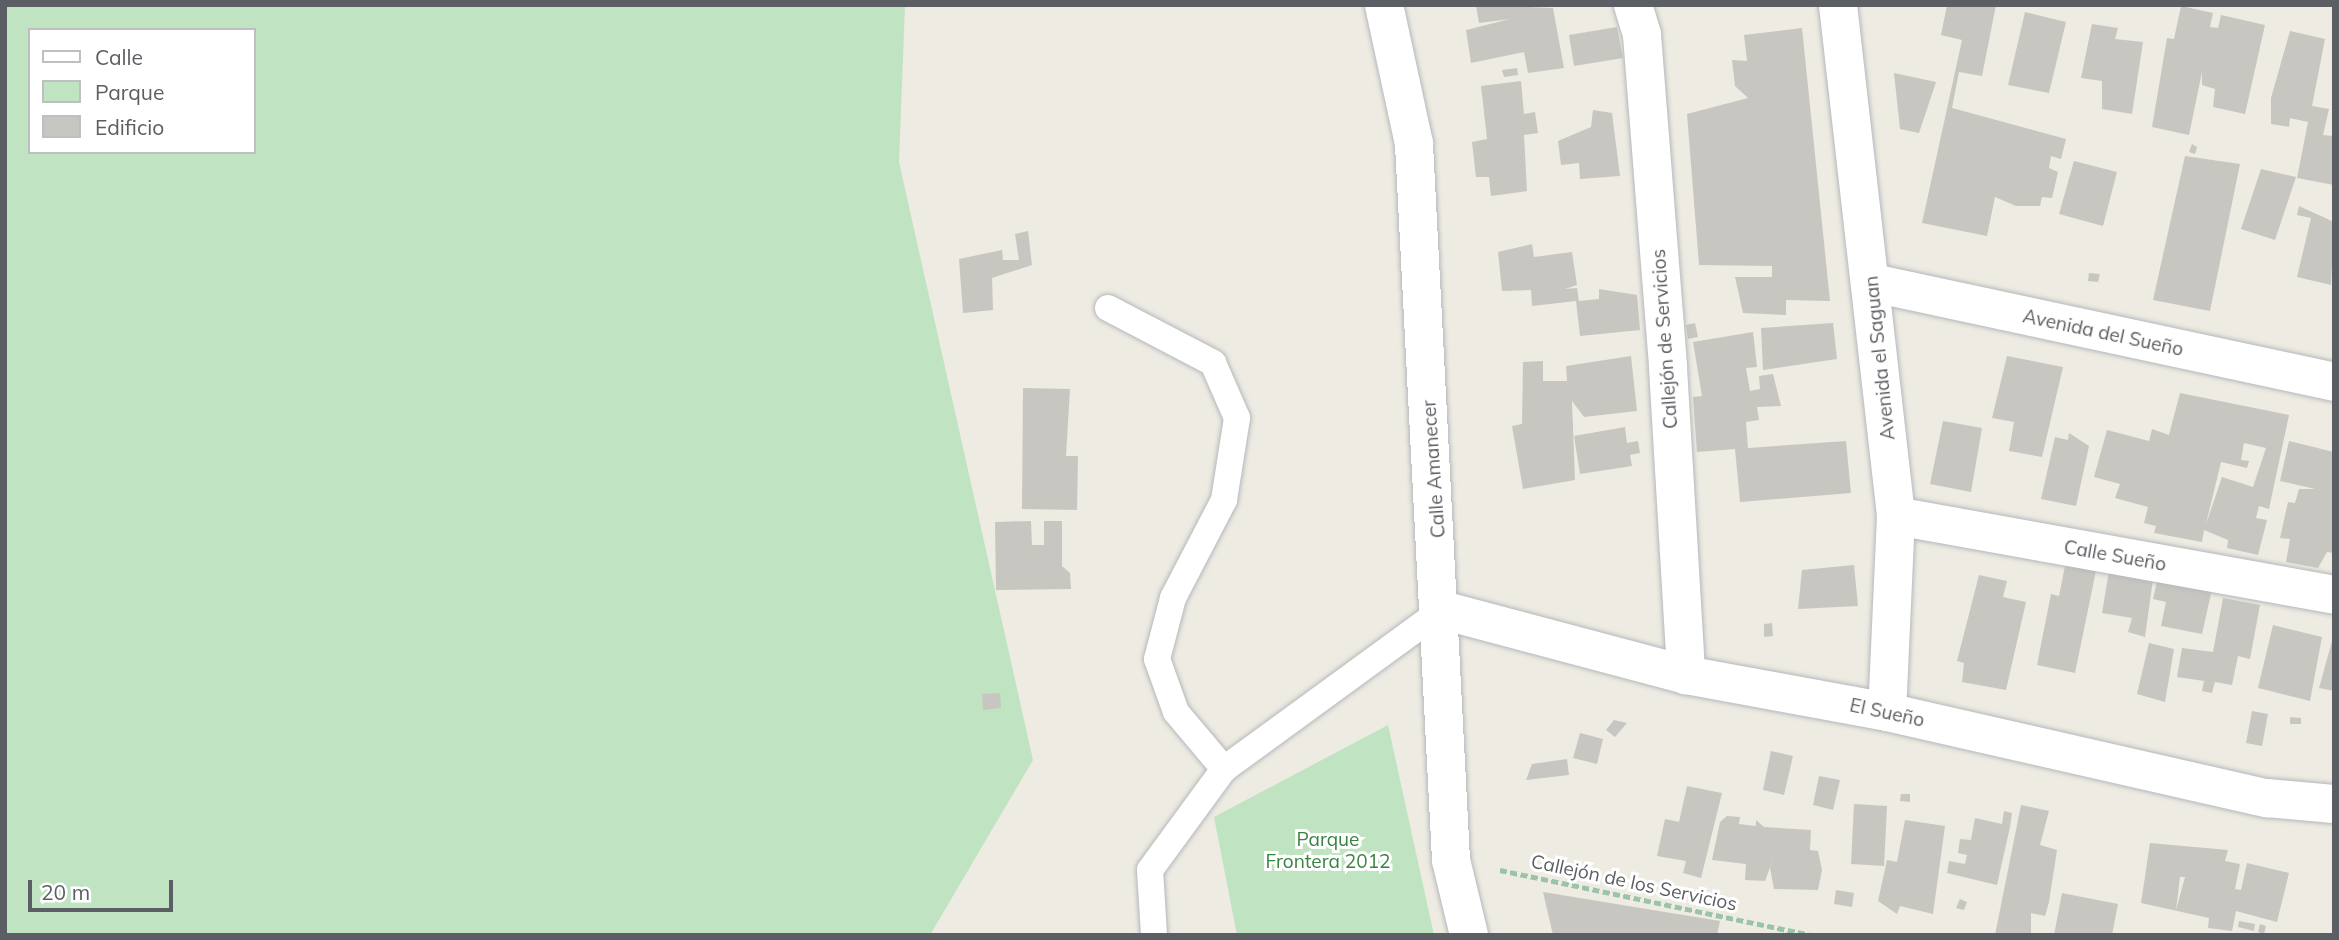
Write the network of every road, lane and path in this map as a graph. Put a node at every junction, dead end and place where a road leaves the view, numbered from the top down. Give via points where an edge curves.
1 (1384, 5) edge
2 (1633, 5) edge
3 (1838, 5) edge
4 (1873, 283) junction
5 (1108, 308) dead end
6 (2334, 382) edge
7 (1896, 516) junction
8 (2334, 595) edge
9 (1442, 610) junction
10 (1686, 675) junction
11 (1887, 712) junction
12 (1224, 769) junction
13 (2334, 804) edge
14 (1451, 860) junction
15 (1154, 935) edge
16 (1469, 935) edge
17 (1811, 935) edge

1 - 9 street, Calle Amanecer via 1414,144
2 - 10 street, Callejón de Servicios via 1642,35
3 - 4 street, Avenida el Saguan
4 - 6 street, Avenida del Sueño
4 - 7 street, Avenida el Saguan
5 - 12 lane via 1213,363 1237,418 1224,500 1173,597 1157,659 1176,712
7 - 8 street, Calle Sueño
7 - 11 street, Avenida el Saguan
9 - 10 street, El Sueño
9 - 12 lane
9 - 14 street, Calle Amanecer
10 - 11 street, El Sueño
11 - 13 street, El Sueño via 2267,797
12 - 15 lane via 1150,870
14 - 16 street, Calle Amanecer
14 - 17 path, Callejón de los Servicios

